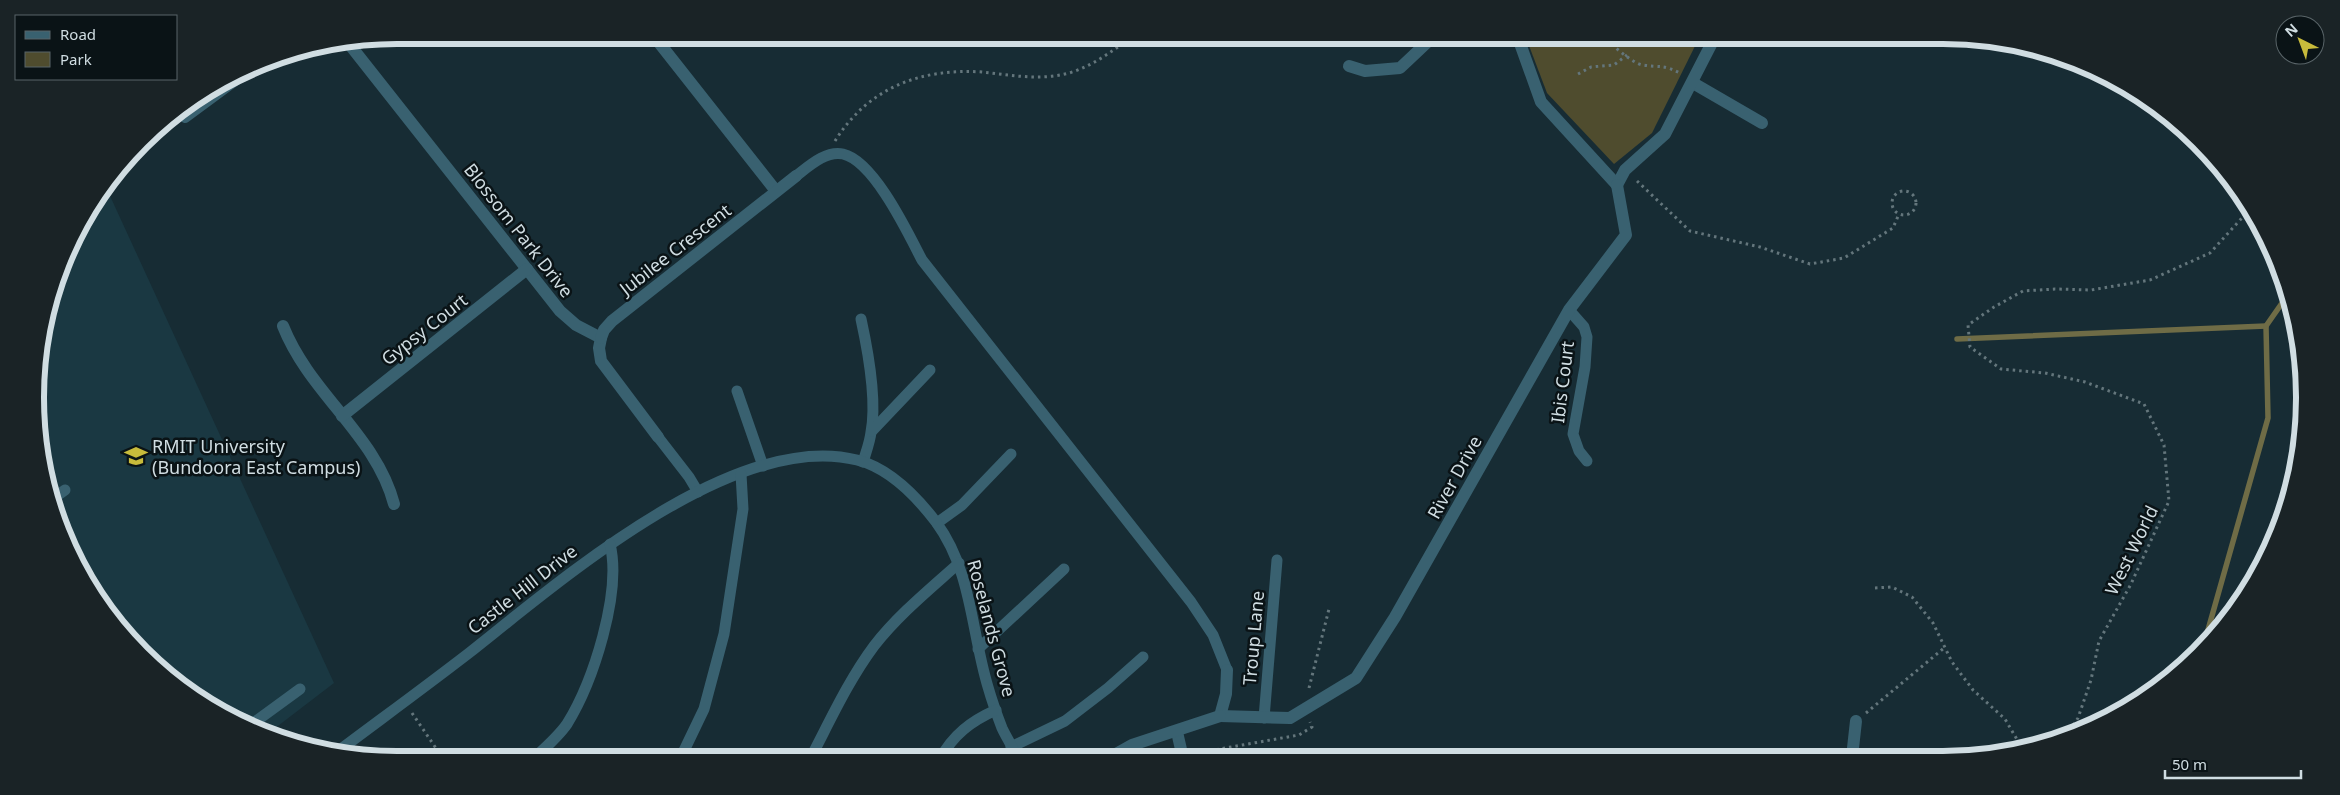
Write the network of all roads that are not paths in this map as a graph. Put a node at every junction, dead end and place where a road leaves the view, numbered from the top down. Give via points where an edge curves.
1 (660, 44) edge
2 (1425, 44) edge
3 (1520, 44) edge
4 (1712, 44) edge
5 (351, 47) edge
6 (1349, 66) dead end
7 (1694, 82) junction
8 (219, 92) edge
9 (186, 117) dead end
10 (1762, 123) dead end
11 (796, 176) joint
12 (1617, 186) junction
13 (776, 191) junction
14 (527, 269) junction
15 (1569, 310) junction
16 (861, 319) dead end
17 (283, 326) dead end
18 (600, 338) junction
19 (930, 370) dead end
20 (737, 391) dead end
21 (342, 416) junction
22 (872, 431) junction
23 (658, 437) joint
24 (1011, 454) dead end
25 (1587, 461) dead end
26 (863, 462) junction
27 (763, 466) junction
28 (741, 474) junction
29 (65, 490) dead end
30 (698, 492) junction
31 (58, 495) edge
32 (394, 504) dead end
33 (937, 523) junction
34 (610, 544) junction
35 (1277, 560) dead end
36 (959, 563) junction
37 (1064, 569) dead end
38 (978, 649) junction
39 (1143, 657) dead end
40 (1227, 670) joint
41 (300, 689) dead end
42 (996, 710) junction
43 (1220, 716) junction
44 (1264, 718) junction
45 (256, 721) edge
46 (1856, 721) road end
47 (1177, 732) junction
48 (344, 747) edge
49 (541, 751) edge
50 (684, 751) edge
51 (814, 751) edge
52 (944, 751) edge
53 (1013, 751) edge
54 (1019, 751) edge
55 (1121, 751) edge
56 (1181, 751) edge
57 (1853, 751) edge

1 - 13 street
2 - 6 street via 1400,68 1365,71
3 - 12 street via 1542,102
4 - 7 street
5 - 14 street, Blossom Park Drive
7 - 10 street
7 - 12 street via 1665,134 1625,170
8 - 9 street
11 - 13 street, Jubilee Crescent
11 - 40 lane via 825,156 843,154 861,165 878,183 897,210 922,260 1191,602 1213,635
12 - 15 street, River Drive via 1626,236
13 - 18 street, Jubilee Crescent via 612,321
14 - 18 street, Blossom Park Drive via 567,319
14 - 21 street, Gypsy Court
15 - 25 lane, Ibis Court via 1579,320 1586,337 1585,367 1574,434 1576,444
15 - 44 street, River Drive via 1395,617 1356,678 1290,718
16 - 22 lane via 869,361
17 - 21 street via 298,358
18 - 23 street via 601,361
19 - 22 lane
20 - 27 lane
21 - 32 street via 380,468
22 - 26 lane
23 - 30 lane
24 - 33 lane via 962,505
26 - 27 lane, Roselands Grove via 823,456
26 - 33 lane, Roselands Grove via 906,489
27 - 28 lane, Roselands Grove
28 - 30 lane, Castle Hill Drive
28 - 50 lane via 743,509 724,634 704,709
29 - 31 lane
30 - 34 lane, Castle Hill Drive via 666,508
33 - 36 lane, Roselands Grove
34 - 48 lane, Castle Hill Drive
34 - 49 lane via 614,566 607,614 588,681 565,726
35 - 44 lane, Troup Lane
36 - 38 lane, Roselands Grove via 970,599
36 - 51 lane via 876,644 848,686
37 - 38 lane
38 - 42 lane, Roselands Grove
39 - 54 lane via 1065,721
40 - 43 street via 1226,694
41 - 45 lane
42 - 52 lane via 959,732
42 - 53 lane, Roselands Grove
43 - 44 street, River Drive
43 - 47 street
46 - 57 street
47 - 55 street
47 - 56 street

